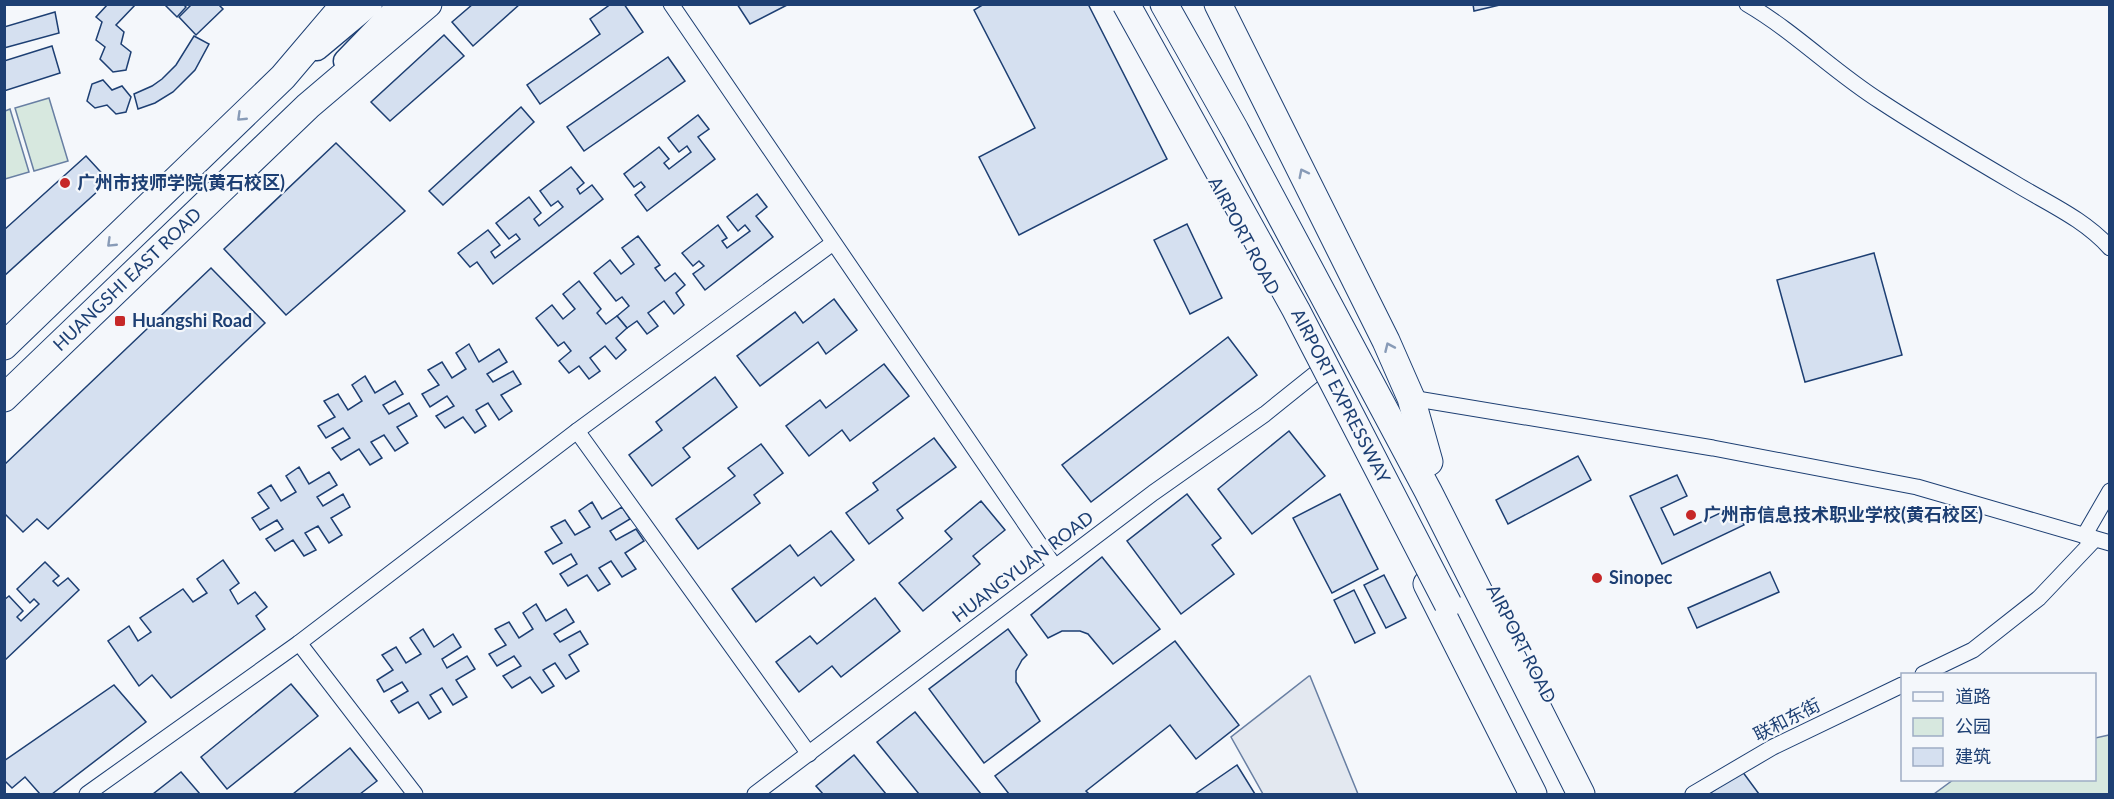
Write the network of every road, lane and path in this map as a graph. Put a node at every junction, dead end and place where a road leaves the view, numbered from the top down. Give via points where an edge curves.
1 (345, 4) edge
2 (371, 4) edge
3 (400, 4) edge
4 (429, 4) edge
5 (671, 4) edge
6 (1125, 4) edge
7 (1155, 4) edge
8 (1164, 4) edge
9 (1184, 4) edge
10 (1218, 4) edge
11 (1748, 4) edge
12 (283, 77) junction
13 (308, 106) junction
14 (1256, 174) junction
15 (833, 243) junction
16 (2109, 248) edge
17 (4, 346) edge
18 (1316, 373) junction
19 (4, 398) edge
20 (1412, 398) junction
21 (577, 431) junction
22 (1429, 462) junction
23 (2109, 491) edge
24 (1383, 499) junction
25 (2096, 539) edge
26 (1055, 567) junction
27 (299, 643) junction
28 (1927, 673) edge
29 (1901, 685) edge
30 (809, 754) junction
31 (87, 795) edge
32 (415, 795) edge
33 (754, 795) edge
34 (1533, 795) edge
35 (1545, 795) edge
36 (1581, 795) edge
37 (1595, 795) edge
38 (1693, 795) edge

1 - 12 highway
2 - 12 main road
3 - 13 main road, HUANGSHI EAST ROAD
4 - 13 highway
5 - 15 street
6 - 18 highway, AIRPORT ROAD
6 - 35 highway, AIRPORT EXPRESSWAY, bridge via 1296,310
7 - 14 highway, AIRPORT ROAD
8 - 36 highway, AIRPORT EXPRESSWAY via 1428,491
9 - 14 highway, AIRPORT ROAD
20 -> 10 highway, AIRPORT ROAD
11 - 16 street via 1877,100 2069,214
12 -> 17 highway
13 - 19 highway, HUANGSHI EAST ROAD
14 - 22 highway, AIRPORT ROAD
14 - 24 highway, AIRPORT ROAD via 1360,406 1372,441
15 - 21 street
15 - 26 street
18 - 24 highway, AIRPORT ROAD
18 - 26 street, HUANGYUAN ROAD
20 - 22 highway, AIRPORT ROAD
20 - 25 street via 1713,448 1917,488
21 - 27 street
21 - 30 street
22 - 37 highway, AIRPORT ROAD
23 - 25 street
24 - 34 highway, AIRPORT ROAD
25 - 28 street via 2039,598 1973,650
26 - 30 street, HUANGYUAN ROAD
27 - 31 street
27 - 32 street
29 - 38 street, 联和东街 via 1773,747
30 - 33 street, HUANGYUAN ROAD

